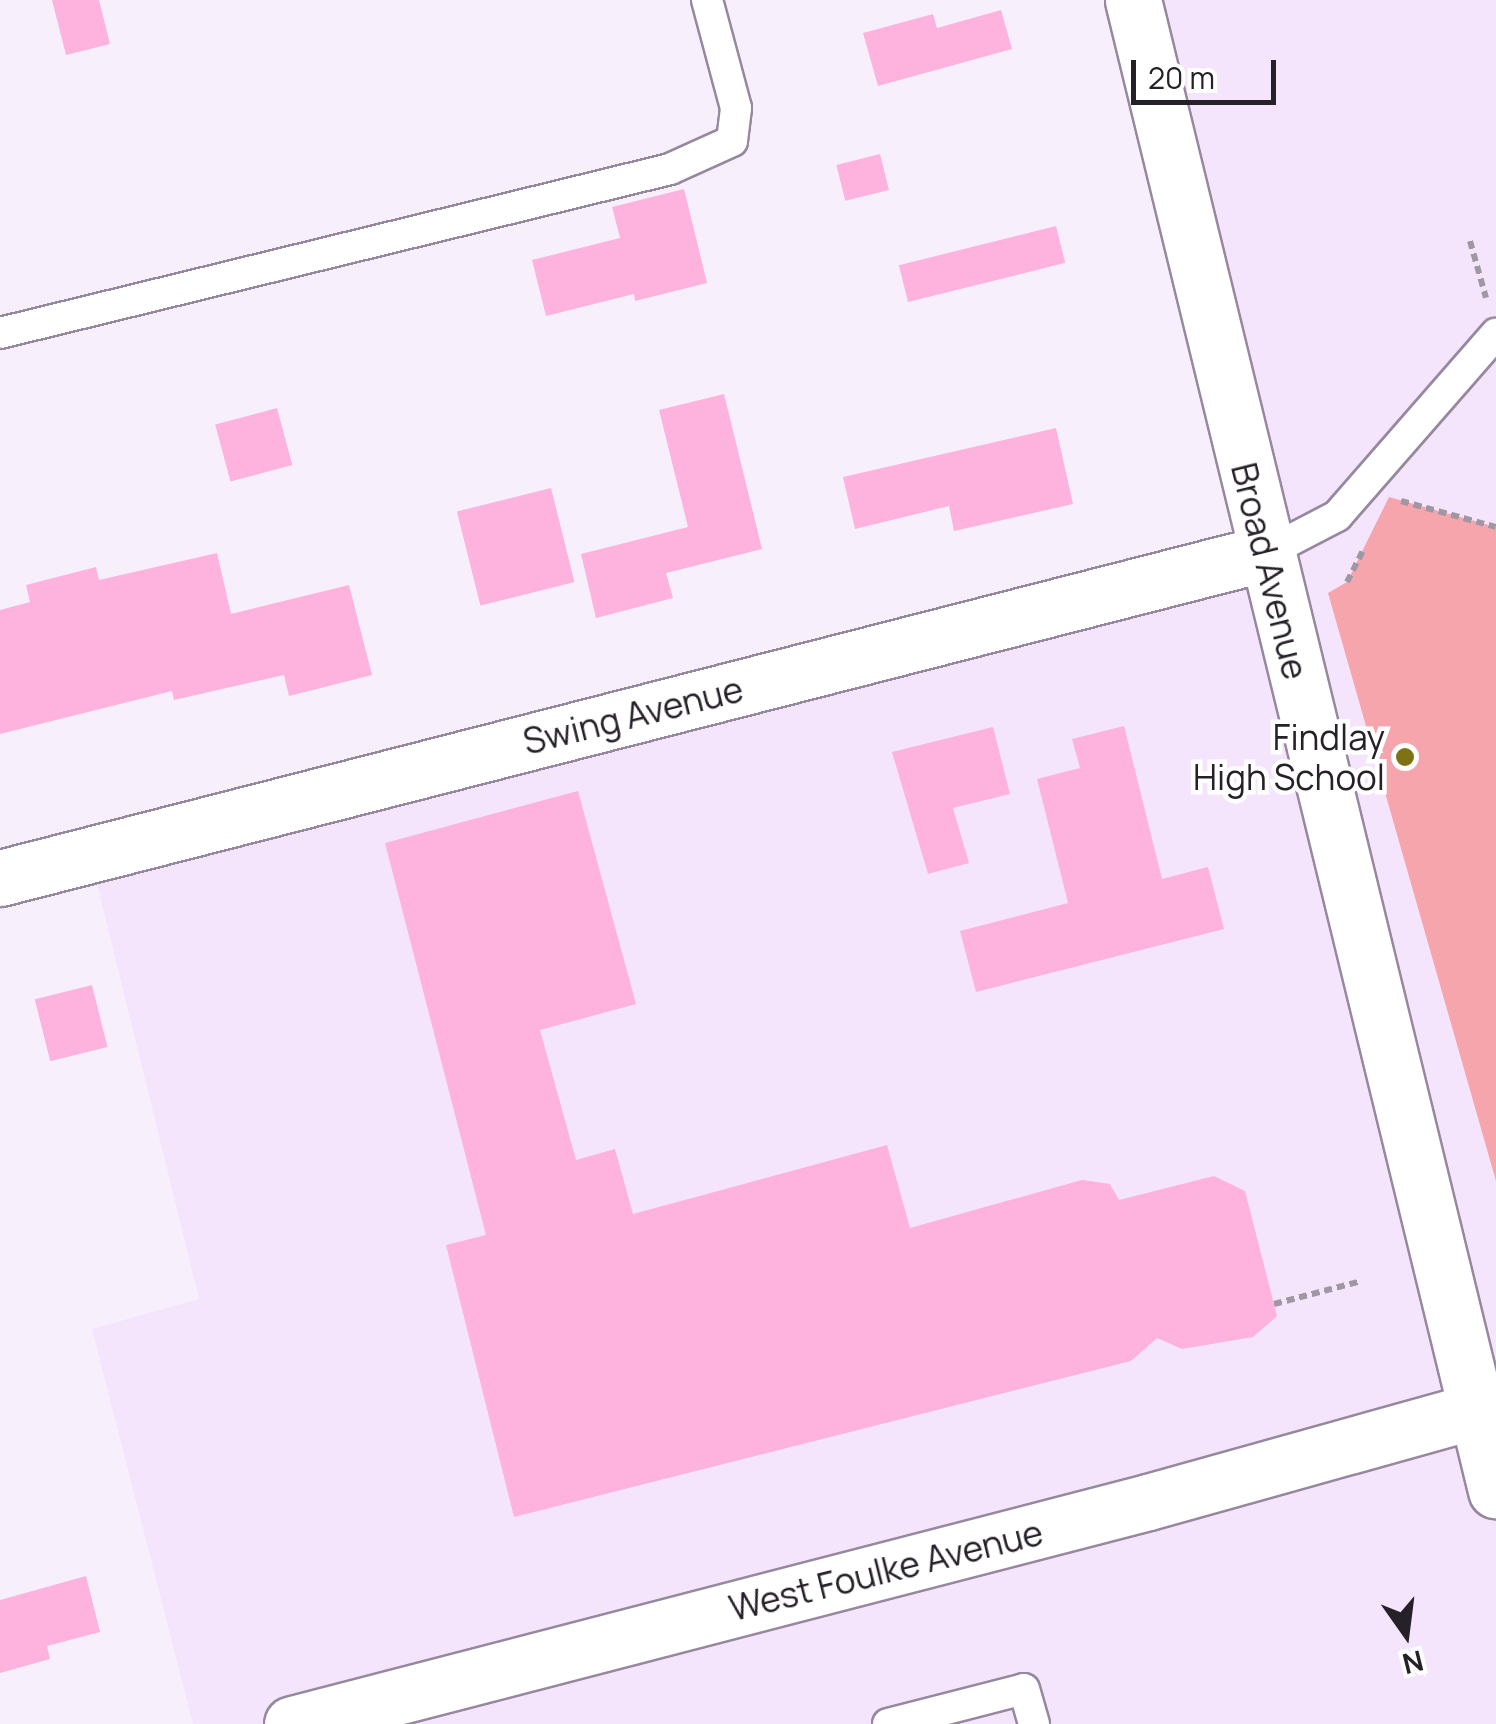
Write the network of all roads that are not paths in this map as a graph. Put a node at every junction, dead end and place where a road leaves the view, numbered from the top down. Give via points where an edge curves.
1 (707, 0) edge
2 (1132, 0) edge
3 (1494, 325) edge
4 (0, 333) edge
5 (1266, 554) junction
6 (0, 878) edge
7 (1487, 1408) edge
8 (1496, 1490) edge
9 (292, 1724) edge
10 (888, 1724) edge
11 (1034, 1724) edge

1 - 4 lane via 736,108 732,141 670,170
2 - 5 street, Broad Avenue
3 - 5 lane via 1338,516
5 - 6 street, Swing Avenue
5 - 7 street, Broad Avenue
7 - 8 street, Broad Avenue
7 - 9 street, West Foulke Avenue
10 - 11 lane via 1024,1689

